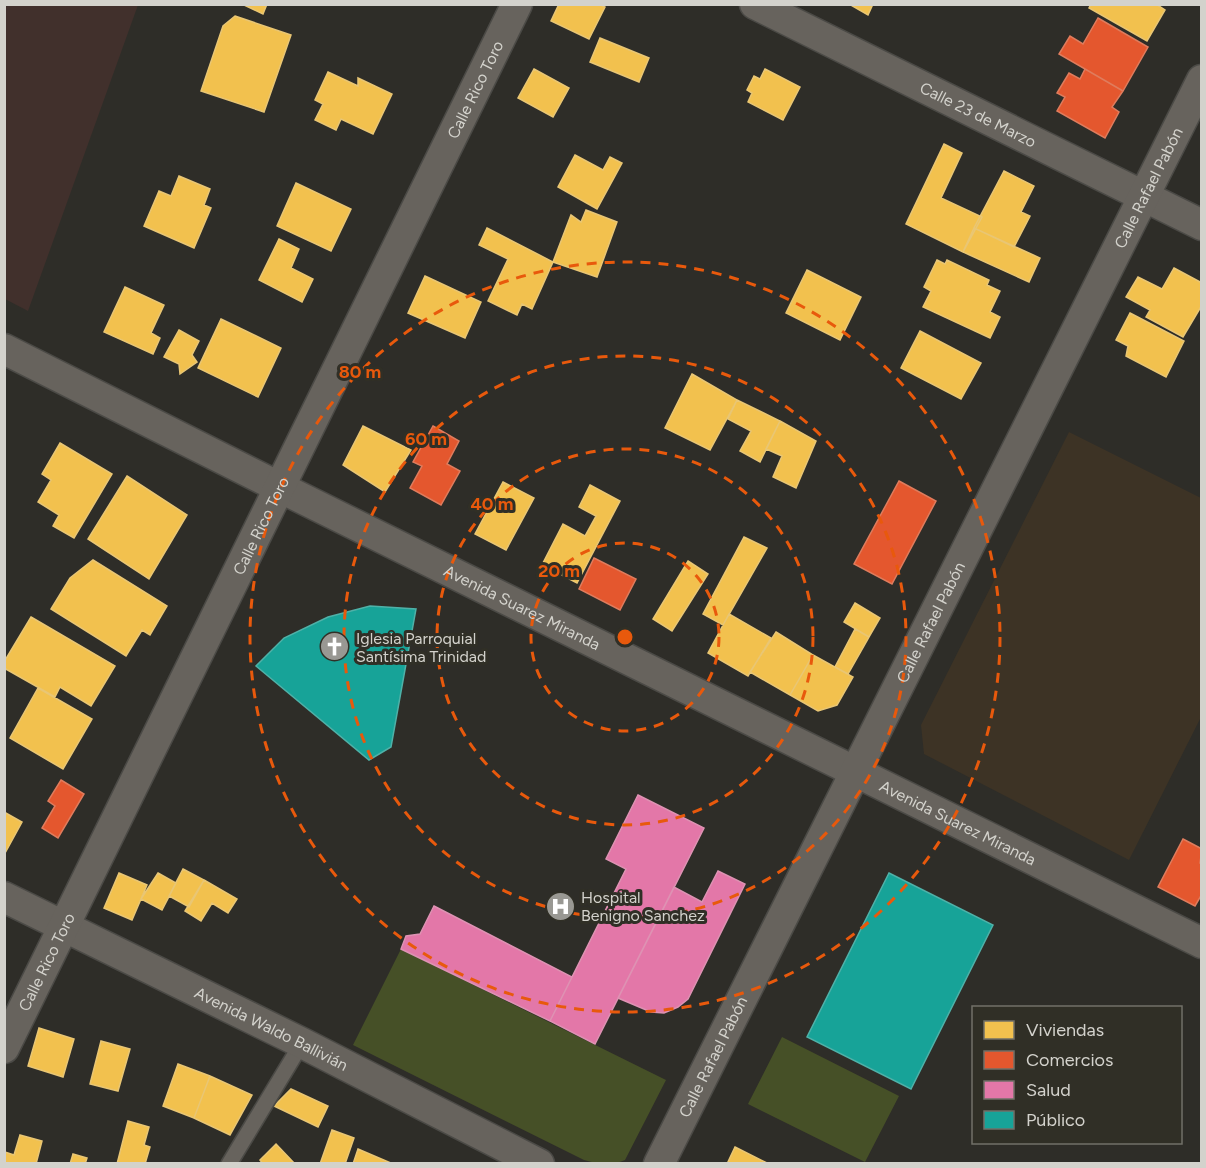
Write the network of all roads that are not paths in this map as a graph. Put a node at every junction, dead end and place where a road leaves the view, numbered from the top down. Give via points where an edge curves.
1 (517, 4) edge
2 (755, 4) edge
3 (1202, 80) edge
4 (1143, 194) junction
5 (1202, 225) edge
6 (4, 349) edge
7 (281, 488) junction
8 (855, 771) junction
9 (4, 897) edge
10 (64, 928) junction
11 (1202, 943) edge
12 (302, 1043) junction
13 (4, 1048) edge
14 (229, 1164) edge
15 (539, 1164) edge
16 (659, 1164) edge

1 - 7 street, Calle Rico Toro
2 - 4 street, Calle 23 de Marzo
3 - 4 street, Calle Rafael Pabón
4 - 5 street, Calle 23 de Marzo
4 - 8 street, Calle Rafael Pabón
6 - 7 street, Avenida Suarez Miranda
7 - 8 street, Avenida Suarez Miranda
7 - 10 street, Calle Rico Toro
8 - 11 street, Avenida Suarez Miranda
8 - 16 street, Calle Rafael Pabón
9 - 10 street, Avenida Waldo Ballivián
10 - 12 street, Avenida Waldo Ballivián
10 - 13 street, Calle Rico Toro
12 - 14 lane
12 - 15 street, Avenida Waldo Ballivián

